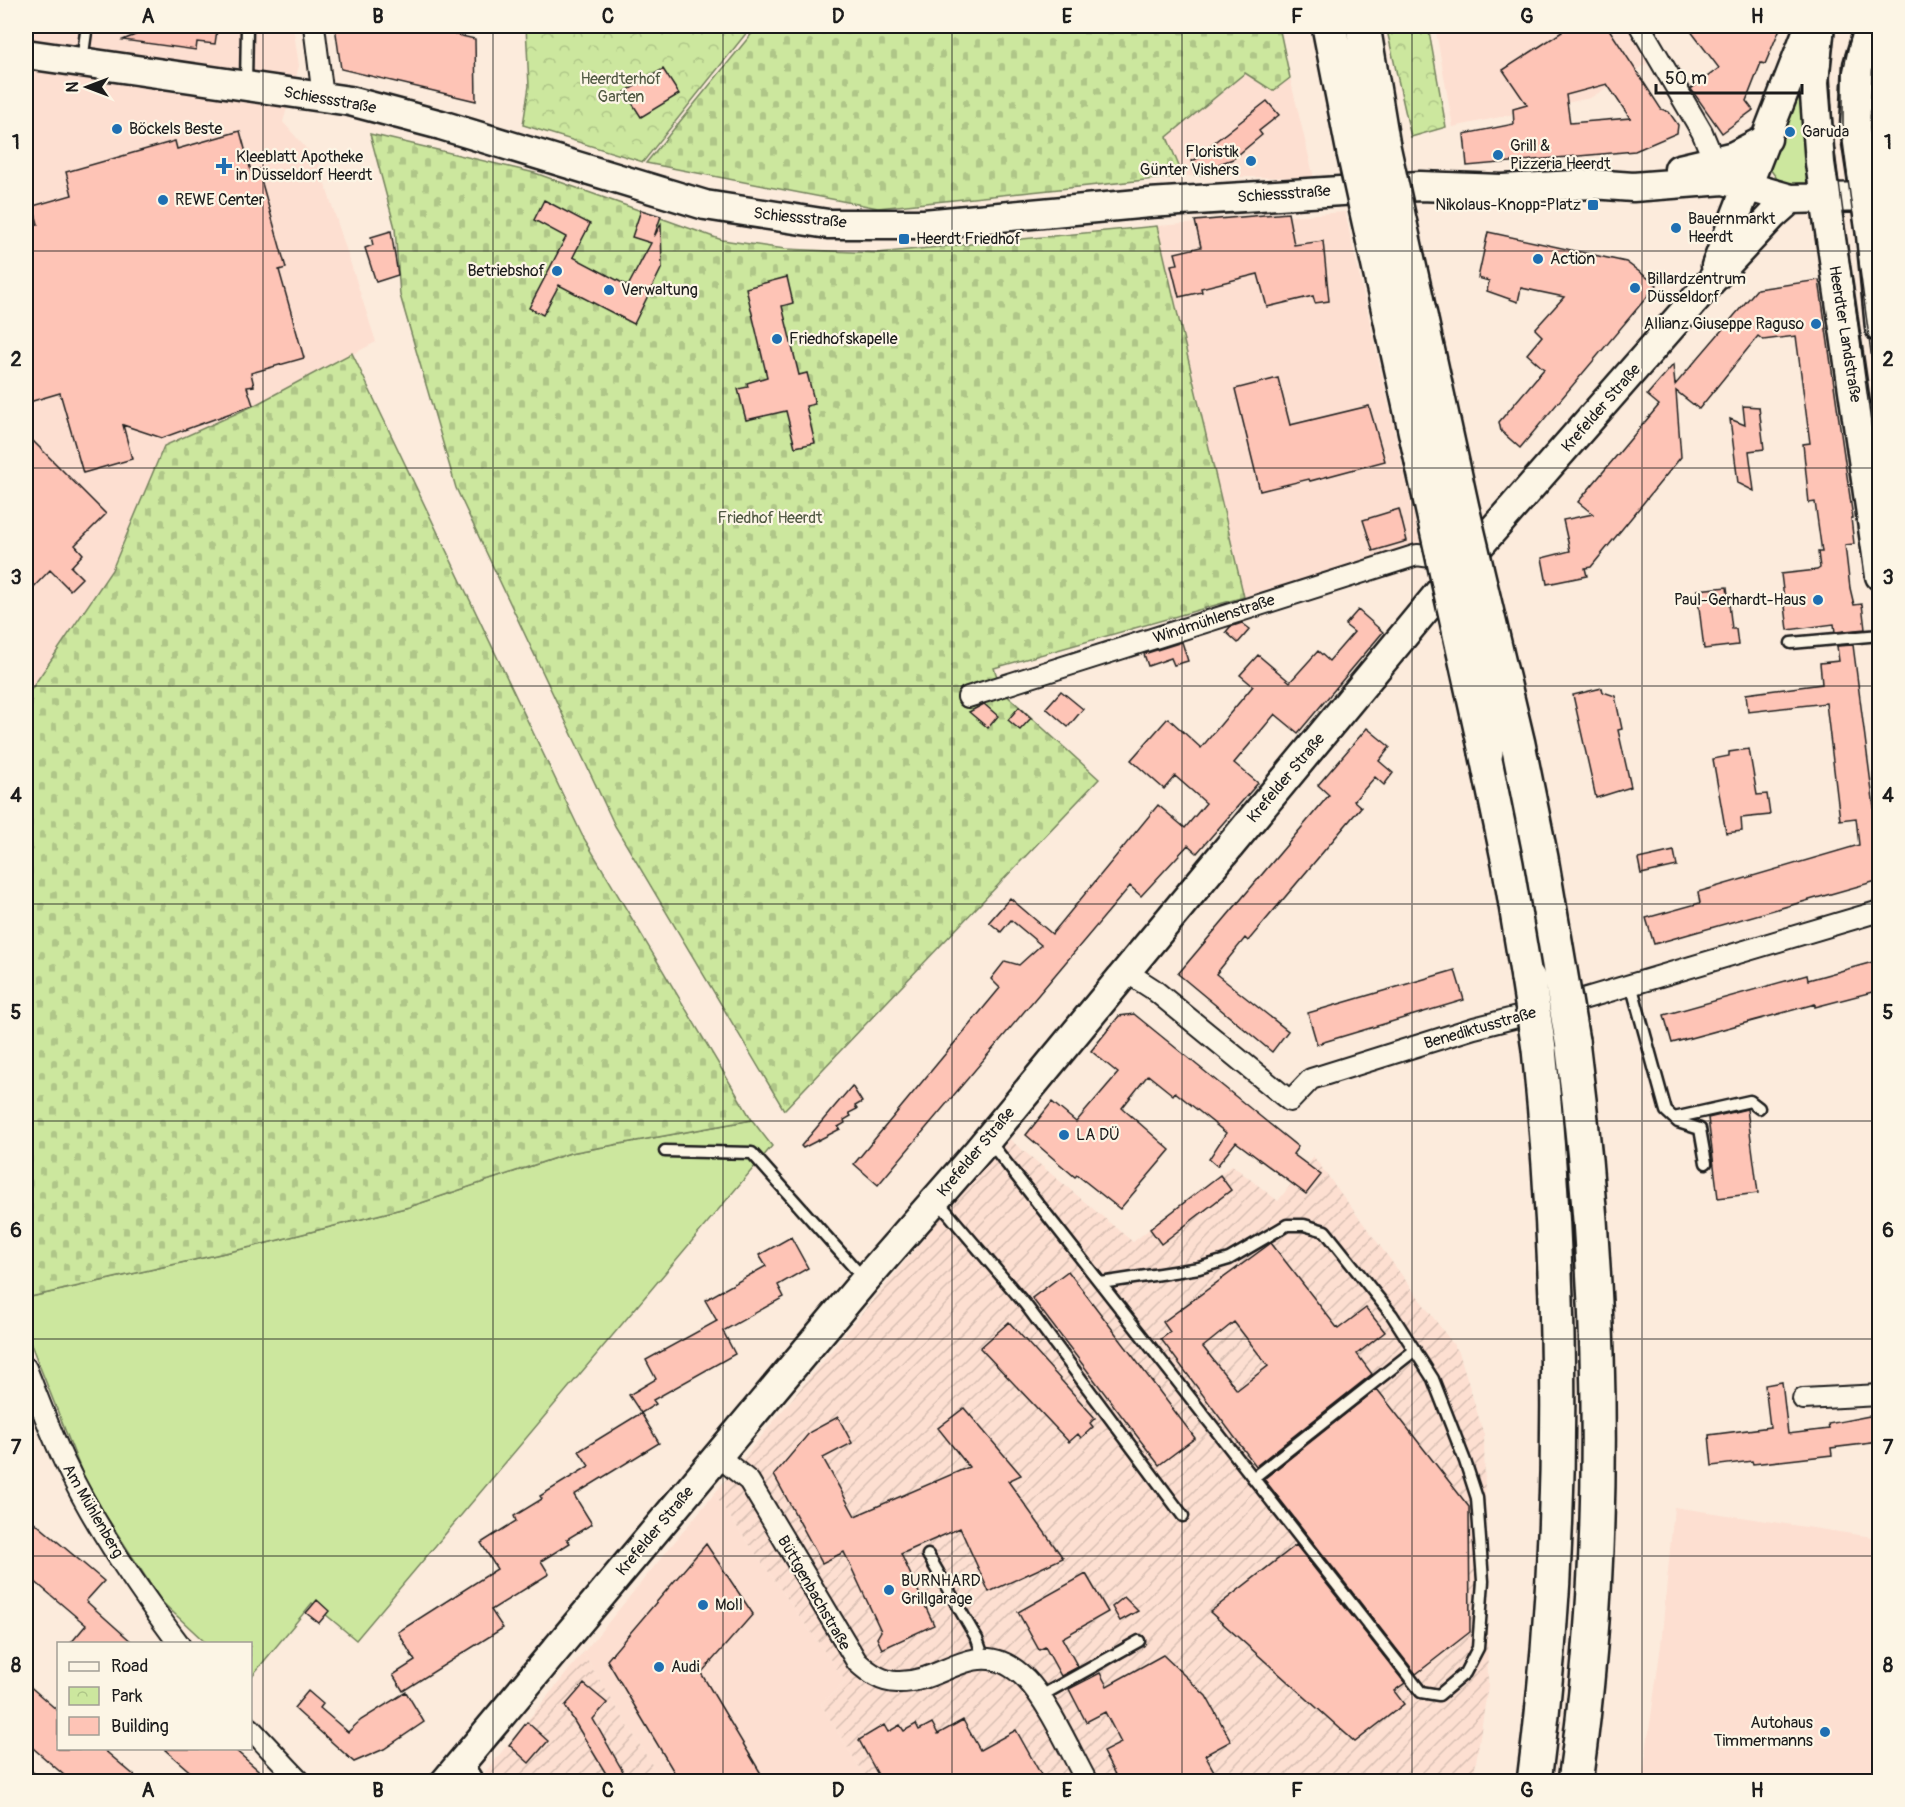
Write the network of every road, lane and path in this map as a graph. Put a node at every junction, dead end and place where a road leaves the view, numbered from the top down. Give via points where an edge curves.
1 (247, 26) edge
2 (314, 26) edge
3 (1329, 26) edge
4 (1363, 26) edge
5 (1640, 26) edge
6 (1810, 26) edge
7 (1820, 26) edge
8 (1863, 26) edge
9 (1870, 26) edge
10 (86, 32) dead end
11 (26, 54) edge
12 (82, 62) junction
13 (1858, 65) junction
14 (246, 86) junction
15 (323, 97) junction
16 (1767, 139) junction
17 (1368, 150) junction
18 (1858, 158) junction
19 (1744, 178) junction
20 (1873, 197) edge
21 (1378, 199) junction
22 (1825, 199) junction
23 (1712, 280) junction
24 (1880, 328) edge
25 (1435, 464) dead end
26 (1451, 537) dead end
27 (1457, 572) junction
28 (1880, 576) edge
29 (1880, 634) edge
30 (1791, 643) dead end
31 (968, 697) dead end
32 (1880, 911) edge
33 (1125, 971) junction
34 (1631, 984) junction
35 (1760, 1108) dead end
36 (1674, 1118) junction
37 (987, 1139) junction
38 (665, 1151) dead end
39 (1706, 1163) dead end
40 (936, 1199) junction
41 (865, 1280) junction
42 (1101, 1283) junction
43 (1415, 1350) junction
44 (26, 1368) edge
45 (1880, 1395) edge
46 (1803, 1399) dead end
47 (718, 1456) junction
48 (1253, 1478) junction
49 (1183, 1516) dead end
50 (928, 1555) dead end
51 (1139, 1641) dead end
52 (177, 1642) edge
53 (984, 1659) junction
54 (1039, 1697) junction
55 (252, 1730) edge
56 (472, 1770) edge
57 (301, 1782) edge
58 (445, 1782) edge
59 (1087, 1782) edge
60 (1534, 1782) edge
61 (1575, 1782) edge

1 - 14 lane
2 - 15 street
3 - 17 highway
4 - 17 highway
5 - 19 street via 1696,122
6 - 16 main road
7 - 22 main road via 1814,82
8 - 13 main road via 1857,47
9 - 13 main road
10 - 12 lane
11 - 12 main road, Schiessstraße
12 - 14 main road, Schiessstraße
13 - 18 main road
14 - 15 main road, Schiessstraße
15 - 21 main road, Schiessstraße via 441,125 705,205 828,224 924,224 1149,203
16 - 19 main road
16 - 19 main road via 1764,165 1775,190
17 - 60 highway, bridge via 1509,864 1539,1049 1551,1166 1559,1406 1557,1528 1551,1628
17 - 61 highway, bridge via 1462,508 1518,744 1572,1041 1588,1172 1599,1419 1590,1642
18 - 20 main road
18 - 22 main road via 1848,178
19 - 21 main road, Schiessstraße
19 - 22 main road
19 - 23 main road, Krefelder Straße
19 - 23 main road, Krefelder Straße via 1766,214 1761,228
20 - 22 main road
20 - 24 main road
21 - 25 lane
22 - 28 main road, Heerdter Landstraße
23 - 27 main road, Krefelder Straße
26 - 27 lane
27 - 31 street, Windmühlenstraße via 1438,558 1417,555
27 - 33 main road, Krefelder Straße
29 - 30 lane
32 - 34 street, Benediktusstraße
33 - 34 street, Benediktusstraße via 1153,989 1290,1101 1311,1079 1548,1003
33 - 37 main road, Krefelder Straße
34 - 36 lane via 1666,1112
35 - 36 lane via 1750,1101
36 - 39 lane via 1700,1129
37 - 40 main road, Krefelder Straße
37 - 42 lane
38 - 41 lane via 752,1153
40 - 41 main road, Krefelder Straße
40 - 49 lane via 1025,1304
41 - 47 main road, Krefelder Straße
42 - 43 lane via 1199,1268 1229,1259 1287,1225 1304,1225 1325,1231
42 - 48 lane
43 - 48 lane
43 - 48 lane via 1433,1379 1477,1498 1483,1581 1478,1648 1454,1685 1439,1695 1420,1692
44 - 52 street, Am Mühlenberg via 63,1460 98,1524
45 - 46 street
47 - 53 street, Büttgenbachstraße via 749,1481 844,1644 868,1672 898,1682 962,1661
47 - 56 main road, Krefelder Straße
50 - 53 lane via 977,1639
51 - 54 lane
53 - 54 street, Büttgenbachstraße via 1020,1674
54 - 59 street, Büttgenbachstraße
55 - 57 street
56 - 58 main road, Krefelder Straße

